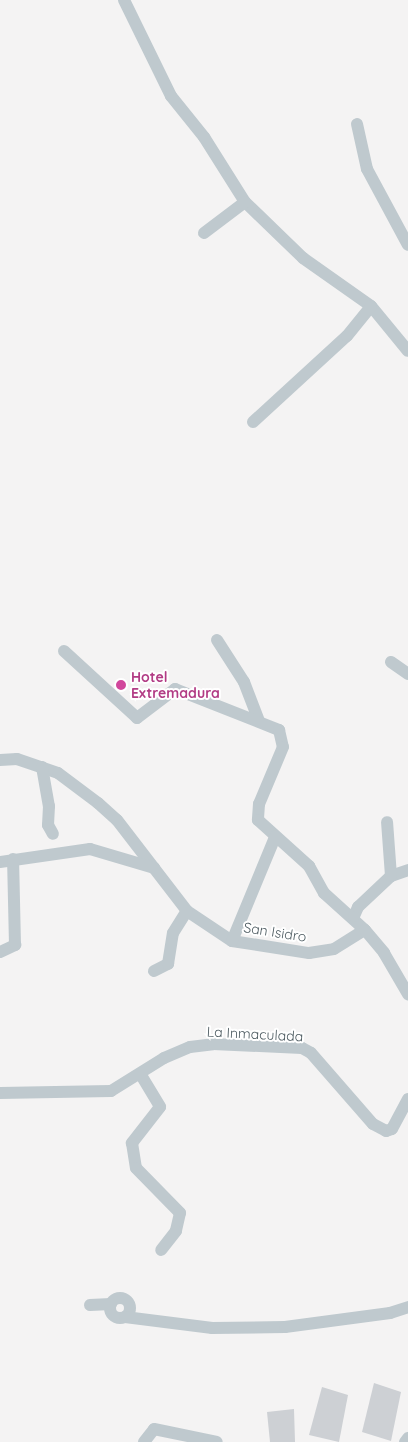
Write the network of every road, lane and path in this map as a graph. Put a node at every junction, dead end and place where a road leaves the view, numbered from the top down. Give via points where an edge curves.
1 (124, 0) edge
2 (357, 124) dead end
3 (245, 202) junction
4 (204, 233) dead end
5 (408, 245) edge
6 (372, 306) junction
7 (408, 351) edge
8 (253, 422) dead end
9 (217, 640) dead end
10 (64, 650) dead end
11 (391, 662) dead end
12 (408, 674) edge
13 (259, 721) junction
14 (0, 760) edge
15 (42, 767) junction
16 (387, 822) dead end
17 (53, 834) dead end
18 (275, 837) junction
19 (13, 860) junction
20 (0, 862) edge
21 (156, 869) junction
22 (408, 870) edge
23 (391, 876) junction
24 (187, 911) junction
25 (354, 916) junction
26 (366, 930) junction
27 (232, 940) junction
28 (0, 952) edge
29 (154, 972) dead end
30 (408, 994) edge
31 (141, 1075) junction
32 (0, 1093) edge
33 (408, 1099) edge
34 (161, 1250) dead end
35 (90, 1305) dead end
36 (408, 1307) edge
37 (408, 1438) edge
38 (203, 1440) edge
39 (144, 1442) edge
40 (217, 1442) edge
41 (405, 1442) edge

1 - 3 street via 172,96 204,137
2 - 5 street via 367,169
3 - 4 street
3 - 6 street via 303,258
6 - 7 street
6 - 8 street via 347,336
9 - 13 street via 244,682
10 - 13 street via 136,718 176,689
11 - 12 street
13 - 18 street via 279,730 284,738 257,812 264,827
14 - 15 street, San Isidro via 17,759
15 - 17 street via 49,806 48,825
15 - 21 street, San Isidro via 58,773 98,803
16 - 23 street
18 - 25 street via 309,866 324,893
18 - 27 street
19 - 20 street
19 - 21 street via 90,849
19 - 28 street via 15,945
21 - 24 street, San Isidro
22 - 23 street
23 - 25 street via 365,899
24 - 27 street, San Isidro
24 - 29 street via 173,934 168,964
25 - 26 street
26 - 27 street, San Isidro via 334,949 308,953
26 - 30 street via 384,952
31 - 32 street, La Inmaculada via 120,1087 94,1094
31 - 33 street, La Inmaculada via 164,1058 190,1047 302,1048 311,1053 373,1124 386,1131 392,1129
31 - 34 street via 160,1106 132,1143 136,1168 180,1212 176,1231
35 - 36 street via 111,1304 113,1316 127,1311 147,1319 212,1328 285,1328 390,1313
37 - 41 street
38 - 39 street via 154,1429
38 - 40 street

